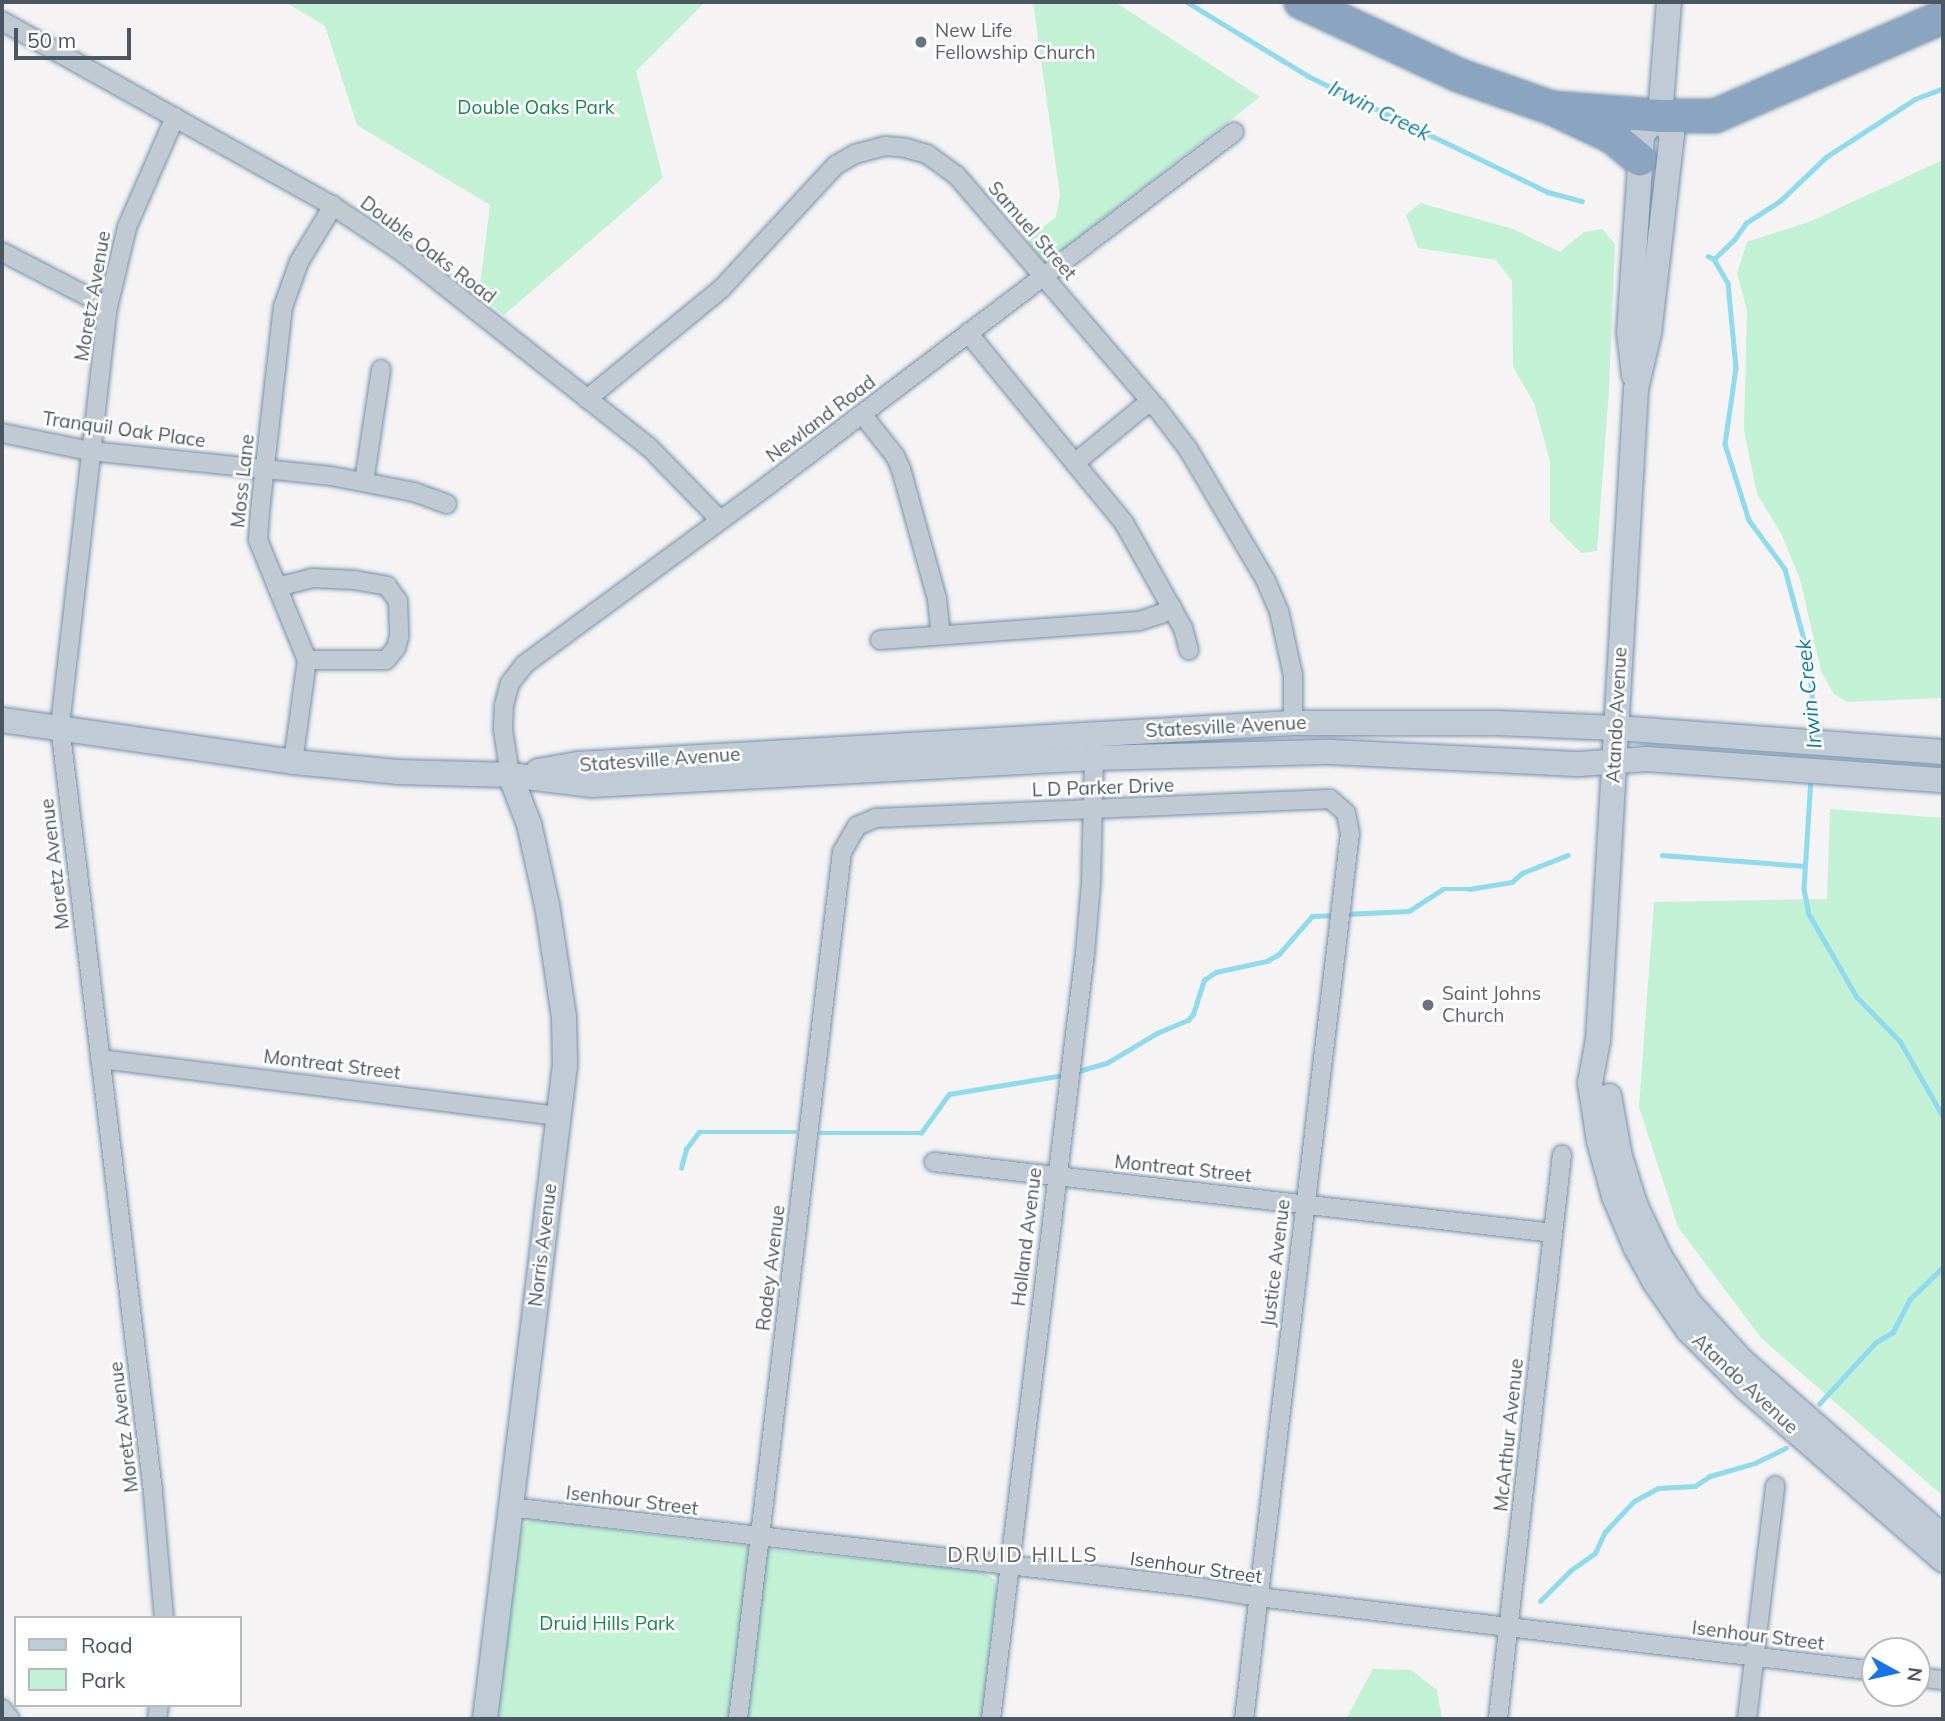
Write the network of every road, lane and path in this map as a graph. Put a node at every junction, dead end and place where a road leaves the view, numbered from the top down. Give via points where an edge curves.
1 (1301, 2) edge
2 (1669, 2) edge
3 (1943, 18) edge
4 (2, 21) edge
5 (1552, 108) junction
6 (1660, 116) junction
7 (175, 117) junction
8 (1234, 132) dead end
9 (1640, 160) junction
10 (332, 206) junction
11 (2, 252) edge
12 (1044, 275) junction
13 (108, 307) junction
14 (968, 333) junction
15 (381, 369) dead end
16 (1636, 389) junction
17 (587, 398) junction
18 (1150, 401) junction
19 (862, 414) junction
20 (2, 433) edge
21 (90, 451) junction
22 (1076, 462) junction
23 (265, 470) junction
24 (364, 482) junction
25 (447, 504) dead end
26 (720, 520) junction
27 (276, 587) junction
28 (1172, 607) junction
29 (941, 635) junction
30 (880, 640) dead end
31 (1189, 650) dead end
32 (307, 660) junction
33 (2, 720) edge
34 (1293, 723) junction
35 (60, 726) junction
36 (1616, 727) junction
37 (1943, 752) edge
38 (1094, 758) junction
39 (1614, 761) junction
40 (293, 762) junction
41 (510, 775) junction
42 (1943, 780) edge
43 (1093, 808) junction
44 (1346, 813) joint
45 (857, 826) joint
46 (1598, 1040) junction
47 (100, 1059) junction
48 (558, 1116) junction
49 (1562, 1155) dead end
50 (934, 1161) dead end
51 (1055, 1176) junction
52 (1304, 1204) junction
53 (1553, 1233) junction
54 (1775, 1486) dead end
55 (510, 1507) junction
56 (1943, 1537) edge
57 (760, 1538) junction
58 (1943, 1560) edge
59 (1009, 1566) junction
60 (1258, 1597) junction
61 (164, 1616) edge
62 (1509, 1626) junction
63 (1754, 1656) junction
64 (1861, 1669) edge
65 (2, 1709) edge
66 (10, 1719) edge
67 (485, 1719) edge
68 (738, 1719) edge
69 (991, 1719) edge
70 (1244, 1719) edge
71 (1498, 1719) edge
72 (1747, 1719) edge

1 - 5 highway via 1458,75
2 - 6 main road
3 - 6 highway via 1725,114
4 - 7 street, Double Oaks Road
5 - 6 highway
5 - 9 highway via 1613,137
6 - 9 main road, Atando Avenue via 1642,134
6 - 16 main road, Atando Avenue via 1672,135 1649,333
7 - 10 street, Double Oaks Road
7 - 13 street, Moretz Avenue via 127,227
8 - 12 street, Newland Road
9 - 16 main road, Atando Avenue via 1629,332
10 - 17 street, Double Oaks Road via 401,251
10 - 23 street, Moss Lane via 299,262 283,307
11 - 13 street
12 - 14 street, Newland Road
12 - 17 street, Samuel Street via 941,162 906,148 874,148 836,165 722,288
12 - 18 street, Samuel Street
13 - 21 street, Moretz Avenue
14 - 19 street, Newland Road
14 - 22 street
15 - 24 street
16 - 36 main road, Atando Avenue
17 - 26 street, Double Oaks Road via 663,459
18 - 22 street
18 - 34 street, Samuel Street via 1195,460 1279,611 1293,675
19 - 26 street, Newland Road
19 - 29 street via 901,469 937,599
20 - 21 street, Tranquil Oak Place
21 - 23 street, Tranquil Oak Place
21 - 35 street, Moretz Avenue
22 - 28 street via 1124,523
23 - 24 street, Tranquil Oak Place
23 - 27 street, Moss Lane via 258,540
24 - 25 street, Tranquil Oak Place
26 - 41 street, Newland Road via 525,664 509,683 503,730
27 - 32 street, Moss Lane
27 - 32 street via 312,578 354,580 387,586 398,601 399,637 386,660
28 - 29 street via 1139,621
28 - 31 street
29 - 30 street
32 - 40 street
33 - 35 main road, Statesville Avenue
34 - 36 main road, Statesville Avenue
34 - 41 main road, Statesville Avenue via 579,764
35 - 40 main road, Statesville Avenue
35 - 47 street, Moretz Avenue
36 - 37 main road, Statesville Avenue
36 - 39 main road, Atando Avenue
38 - 39 main road, Statesville Avenue via 1331,752 1580,764
38 - 41 main road, Statesville Avenue via 592,785
38 - 43 street, Holland Avenue
39 - 42 main road, Statesville Avenue via 1647,759
39 - 46 main road, Atando Avenue
40 - 41 main road, Statesville Avenue via 398,772
41 - 48 main road, Norris Avenue via 529,824 559,969 565,1065
43 - 44 street, L D Parker Drive via 1315,798 1330,799
43 - 45 street, L D Parker Drive via 876,818
43 - 51 street, Holland Avenue via 1085,953
44 - 52 street, Justice Avenue via 1350,833
45 - 57 street, Rodey Avenue via 842,852
46 - 56 main road, Atando Avenue via 1630,1191 1679,1288 1742,1361
46 - 58 main road, Atando Avenue via 1590,1083 1608,1178 1636,1248 1664,1297 1730,1374
47 - 48 street, Montreat Street
47 - 61 street, Moretz Avenue via 153,1483
48 - 55 main road, Norris Avenue
49 - 53 street, McArthur Avenue
50 - 51 street, Montreat Street
51 - 52 street, Montreat Street
51 - 59 street, Holland Avenue
52 - 53 street, Montreat Street
52 - 60 street, Justice Avenue
53 - 62 street, McArthur Avenue
54 - 63 street
55 - 57 street, Isenhour Street
55 - 67 main road, Norris Avenue
57 - 59 street, Isenhour Street
57 - 68 street, Rodey Avenue
59 - 60 street, Isenhour Street
59 - 69 street, Holland Avenue
60 - 62 street, Isenhour Street
60 - 70 street, Justice Avenue
62 - 63 street, Isenhour Street
62 - 71 street, McArthur Avenue
63 - 64 street, Isenhour Street
63 - 72 street
65 - 66 street

